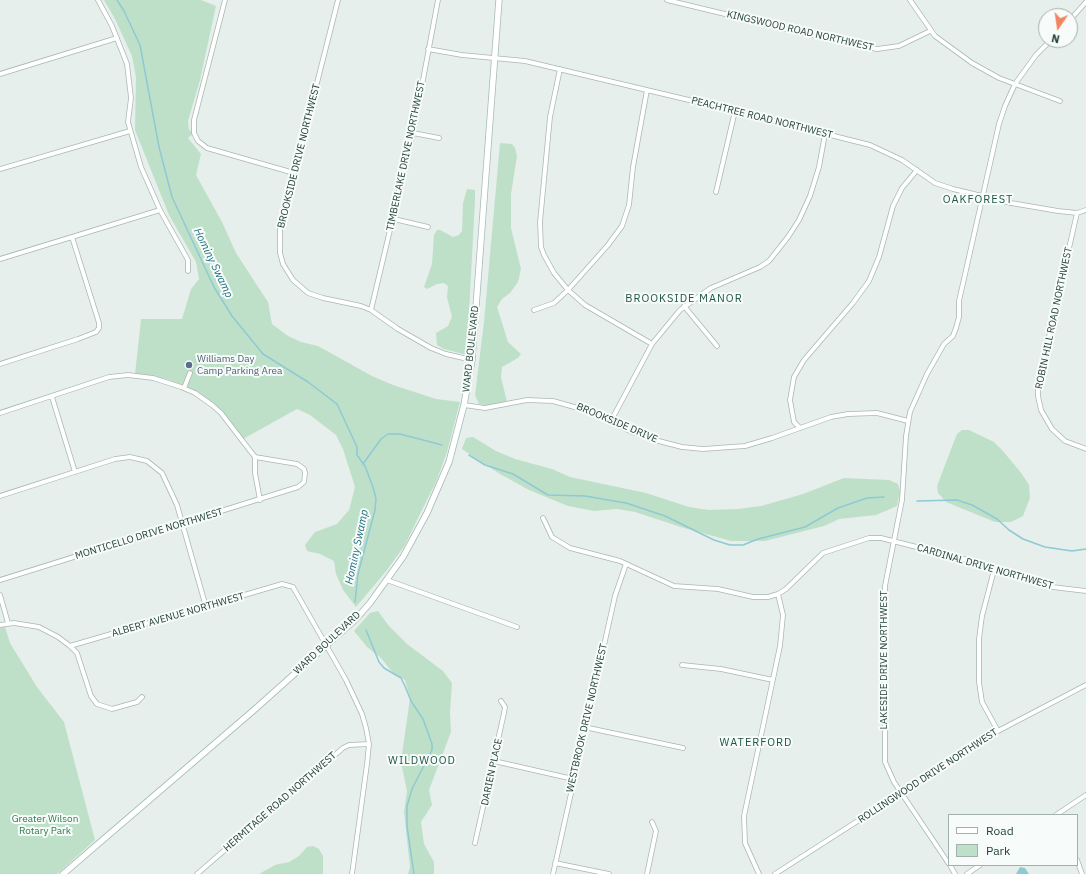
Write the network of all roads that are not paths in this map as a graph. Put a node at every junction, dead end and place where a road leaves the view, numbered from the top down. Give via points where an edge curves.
1 (98, 0) edge
2 (224, 0) edge
3 (338, 0) edge
4 (438, 0) edge
5 (499, 0) edge
6 (667, 0) edge
7 (910, 0) edge
8 (682, 2) edge
9 (1086, 2) edge
10 (1078, 11) edge
11 (930, 31) junction
12 (117, 38) junction
13 (1043, 48) edge
14 (428, 49) junction
15 (495, 57) junction
16 (560, 69) junction
17 (0, 74) edge
18 (1015, 84) junction
19 (646, 90) junction
20 (1060, 101) dead end
21 (735, 111) junction
22 (130, 131) junction
23 (413, 133) junction
24 (825, 134) junction
25 (439, 138) dead end
26 (0, 169) edge
27 (917, 170) junction
28 (294, 173) junction
29 (716, 192) dead end
30 (983, 196) junction
31 (160, 210) junction
32 (1086, 210) edge
33 (1077, 213) junction
34 (394, 219) junction
35 (428, 227) dead end
36 (72, 237) junction
37 (0, 259) edge
38 (188, 271) dead end
39 (568, 290) junction
40 (684, 306) junction
41 (372, 310) junction
42 (534, 310) dead end
43 (652, 344) junction
44 (717, 346) dead end
45 (472, 360) junction
46 (0, 364) edge
47 (190, 374) dead end
48 (184, 388) junction
49 (52, 397) junction
50 (464, 405) junction
51 (0, 412) edge
52 (611, 421) junction
53 (908, 421) junction
54 (800, 428) junction
55 (1086, 450) edge
56 (255, 457) junction
57 (75, 472) junction
58 (0, 496) edge
59 (260, 500) junction
60 (543, 518) dead end
61 (181, 524) junction
62 (893, 541) junction
63 (626, 564) junction
64 (994, 570) junction
65 (0, 580) edge
66 (387, 580) junction
67 (1086, 591) edge
68 (778, 594) junction
69 (0, 595) edge
70 (206, 607) junction
71 (8, 623) junction
72 (0, 625) edge
73 (517, 627) dead end
74 (70, 646) junction
75 (326, 646) junction
76 (682, 665) dead end
77 (773, 680) junction
78 (1086, 685) edge
79 (142, 698) dead end
80 (500, 702) dead end
81 (584, 727) junction
82 (998, 731) junction
83 (369, 744) junction
84 (683, 748) dead end
85 (494, 761) junction
86 (573, 779) junction
87 (902, 792) junction
88 (1086, 795) edge
89 (1059, 814) edge
90 (652, 822) dead end
91 (475, 843) dead end
92 (1078, 862) edge
93 (555, 863) junction
94 (948, 863) edge
95 (978, 866) edge
96 (1083, 872) edge
97 (63, 874) edge
98 (197, 874) edge
99 (352, 874) edge
100 (553, 874) edge
101 (609, 874) edge
102 (647, 874) edge
103 (759, 874) edge
104 (775, 874) edge
105 (966, 874) edge

1 - 12 street
2 - 28 street via 194,120 194,133 198,141 207,148
3 - 28 street, BROOKSIDE DRIVE NORTHWEST
4 - 14 street, TIMBERLAKE DRIVE NORTHWEST
5 - 15 main road, WARD BOULEVARD
6 - 8 street, KINGSWOOD ROAD NORTHWEST
7 - 11 street
8 - 11 street, KINGSWOOD ROAD NORTHWEST via 877,49 900,46
9 - 10 street
11 - 18 street via 972,63
12 - 17 street
12 - 22 street via 127,64 130,81
13 - 18 street, LAKESIDE DRIVE NORTHWEST
14 - 15 street, PEACHTREE ROAD NORTHWEST
14 - 23 street, TIMBERLAKE DRIVE NORTHWEST
15 - 16 street, PEACHTREE ROAD NORTHWEST
15 - 45 main road, WARD BOULEVARD
16 - 19 street, PEACHTREE ROAD NORTHWEST
16 - 39 street via 550,117 540,232 544,255 551,269
18 - 20 street
18 - 30 street, LAKESIDE DRIVE NORTHWEST via 999,124
19 - 21 street, PEACHTREE ROAD NORTHWEST
19 - 39 street via 626,215 619,232
21 - 24 street, PEACHTREE ROAD NORTHWEST
21 - 29 street
22 - 26 street
22 - 31 street via 141,168
23 - 25 street
23 - 34 street, TIMBERLAKE DRIVE NORTHWEST
24 - 27 street, PEACHTREE ROAD NORTHWEST via 885,150
24 - 40 street via 810,196 800,220 769,261 751,272 711,288
27 - 30 street, PEACHTREE ROAD NORTHWEST via 935,182
27 - 54 street via 902,188 893,206 879,257 869,281 804,360 794,377 790,400 794,422
28 - 41 street, BROOKSIDE DRIVE NORTHWEST via 279,242 281,258 288,274 298,286 308,292
30 - 33 street, PEACHTREE ROAD NORTHWEST
30 - 53 street, LAKESIDE DRIVE NORTHWEST via 959,301 956,328 927,374
31 - 36 street
31 - 38 street via 188,260
32 - 33 street, PEACHTREE ROAD NORTHWEST
33 - 55 street, ROBIN HILL ROAD NORTHWEST via 1038,385 1038,396 1041,410 1052,429 1065,440
34 - 35 street
34 - 41 street, TIMBERLAKE DRIVE NORTHWEST
36 - 37 street
36 - 46 street via 99,328 96,332 78,339
39 - 42 street via 554,303
39 - 43 street via 584,305
40 - 43 street
40 - 44 street
41 - 45 street, BROOKSIDE DRIVE NORTHWEST via 431,348
43 - 52 street
45 - 50 main road, WARD BOULEVARD
47 - 48 street
48 - 49 street via 164,380 122,376 109,377
48 - 56 street via 221,413
49 - 51 street
49 - 57 street
50 - 52 street, BROOKSIDE DRIVE via 485,408 527,400 553,401 582,408
50 - 66 main road, WARD BOULEVARD via 449,462 437,492 417,532
52 - 54 street, BROOKSIDE DRIVE via 651,439 676,446 703,449 745,446
53 - 54 street, BROOKSIDE DRIVE via 877,413 858,413 831,417
53 - 62 street, LAKESIDE DRIVE NORTHWEST via 902,500
56 - 59 street via 255,478
56 - 59 street, MONTICELLO DRIVE NORTHWEST via 300,465 304,469 305,479 298,487
57 - 58 street
57 - 61 street via 126,457 147,461 157,468 167,481 177,505
59 - 61 street, MONTICELLO DRIVE NORTHWEST
60 - 63 street via 552,537 564,546
61 - 65 street, MONTICELLO DRIVE NORTHWEST
61 - 70 street
62 - 64 street, CARDINAL DRIVE NORTHWEST via 968,560
62 - 68 street, CARDINAL DRIVE NORTHWEST via 863,539 833,549 815,558
62 - 87 street, LAKESIDE DRIVE NORTHWEST via 883,604 884,756 887,768
63 - 68 street via 674,586 718,589 753,597
63 - 81 street, WESTBROOK DRIVE NORTHWEST via 615,596
64 - 67 street, CARDINAL DRIVE NORTHWEST via 1044,586
64 - 82 street via 979,638 979,682 982,702
66 - 73 street
66 - 75 main road, WARD BOULEVARD via 356,619
68 - 77 street via 783,623
69 - 71 street
70 - 74 street, ALBERT AVENUE NORTHWEST
70 - 75 street, ALBERT AVENUE NORTHWEST via 287,584 297,593
71 - 72 street
71 - 74 street via 39,627
74 - 79 street via 77,653 91,696 97,704 112,709 137,702
75 - 83 street via 360,709
75 - 97 main road, WARD BOULEVARD
76 - 77 street via 721,669
77 - 103 street via 744,816 745,843
78 - 82 street, ROLLINGWOOD DRIVE NORTHWEST
80 - 85 street, DARIEN PLACE via 505,707
81 - 84 street
81 - 86 street, WESTBROOK DRIVE NORTHWEST
82 - 87 street, ROLLINGWOOD DRIVE NORTHWEST
83 - 98 street, HERMITAGE ROAD NORTHWEST via 342,748
83 - 99 street
85 - 86 street
85 - 91 street, DARIEN PLACE
86 - 93 street, WESTBROOK DRIVE NORTHWEST
87 - 94 street, LAKESIDE DRIVE NORTHWEST
87 - 104 street, ROLLINGWOOD DRIVE NORTHWEST
88 - 89 street
90 - 102 street via 656,831
92 - 96 street
93 - 100 street, WESTBROOK DRIVE NORTHWEST
93 - 101 street
95 - 105 street

